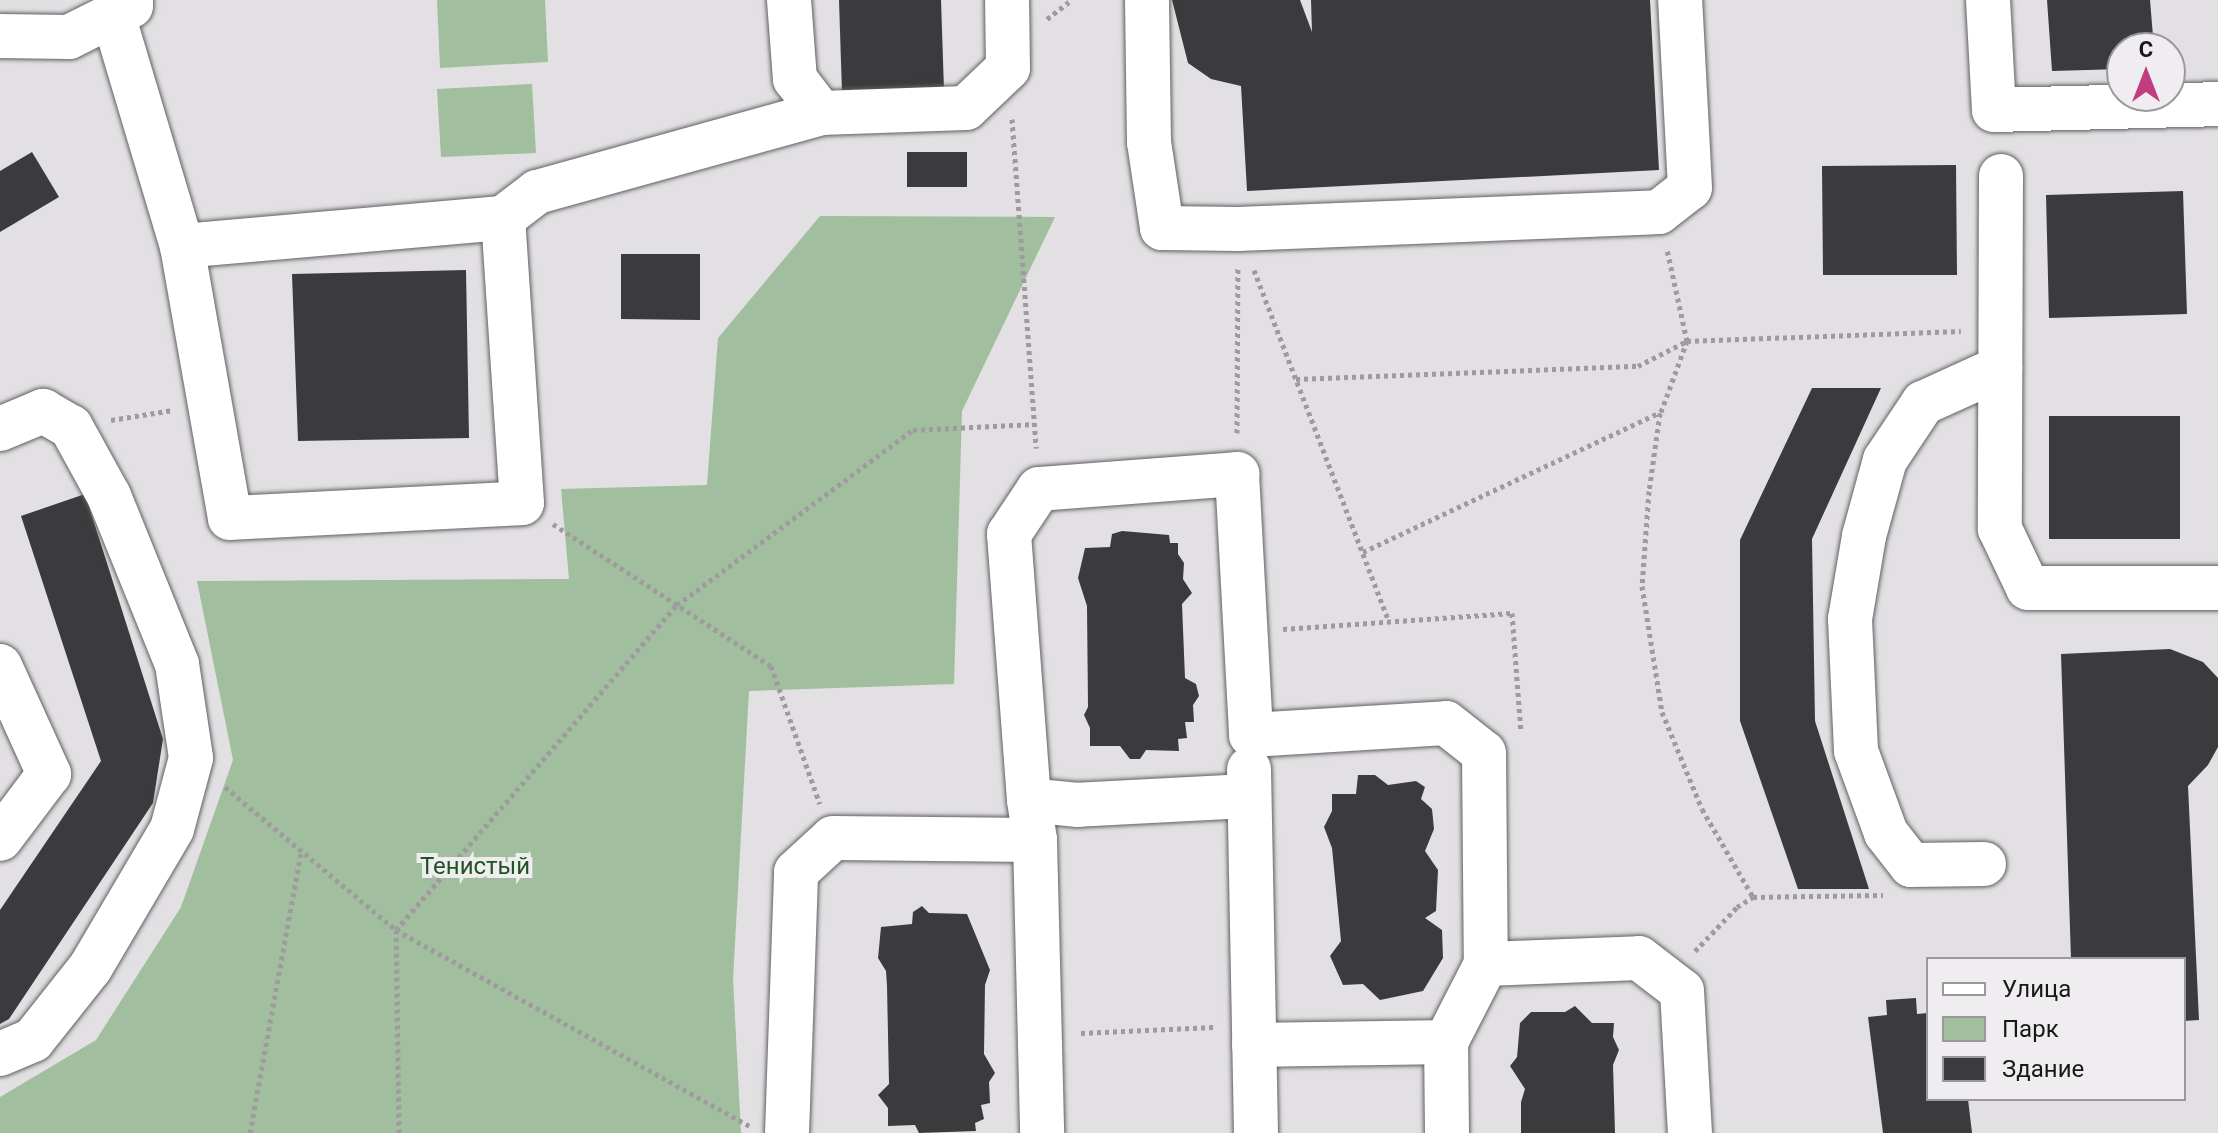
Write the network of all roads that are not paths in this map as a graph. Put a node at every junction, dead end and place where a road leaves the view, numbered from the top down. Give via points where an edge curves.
1 (789, 0) edge
2 (1007, 0) edge
3 (1147, 0) edge
4 (1680, 0) edge
5 (1988, 0) edge
6 (122, 8) edge
7 (0, 36) edge
8 (2218, 104) edge
9 (821, 113) junction
10 (2001, 176) dead end
11 (503, 218) junction
12 (182, 246) junction
13 (2000, 349) junction
14 (0, 429) edge
15 (2218, 588) edge
16 (0, 666) edge
17 (1251, 735) junction
18 (1247, 796) junction
19 (1032, 820) junction
20 (0, 839) edge
21 (1984, 864) dead end
22 (1486, 964) junction
23 (1254, 1035) junction
24 (1446, 1042) junction
25 (0, 1054) edge
26 (787, 1133) edge
27 (1042, 1133) edge
28 (1256, 1133) edge
29 (1447, 1133) edge
30 (1690, 1133) edge

1 - 9 street via 795,79
2 - 9 street via 1008,68 966,108
3 - 4 street via 1149,142 1162,228 1238,229 1659,212 1690,188
5 - 8 street via 1994,110
6 - 7 street via 69,37
6 - 12 street
9 - 11 street via 537,192
10 - 13 street
11 - 12 street
11 - 12 street via 522,503 230,518
13 - 15 street via 2000,529 2028,588
13 - 21 street via 1923,403 1885,460 1864,536 1850,619 1856,751 1886,833 1911,865
14 - 25 street via 57,419 109,496 177,664 191,758 172,829 90,968 33,1040
16 - 20 street via 49,774
17 - 18 street
17 - 19 street via 1237,474 1039,489 1009,534
17 - 22 street via 1446,723 1484,753
18 - 19 street via 1078,805
18 - 23 street
19 - 26 street via 833,838 796,872
19 - 27 street
22 - 24 street
22 - 30 street via 1639,958 1682,991
23 - 24 street
23 - 28 street
24 - 29 street

